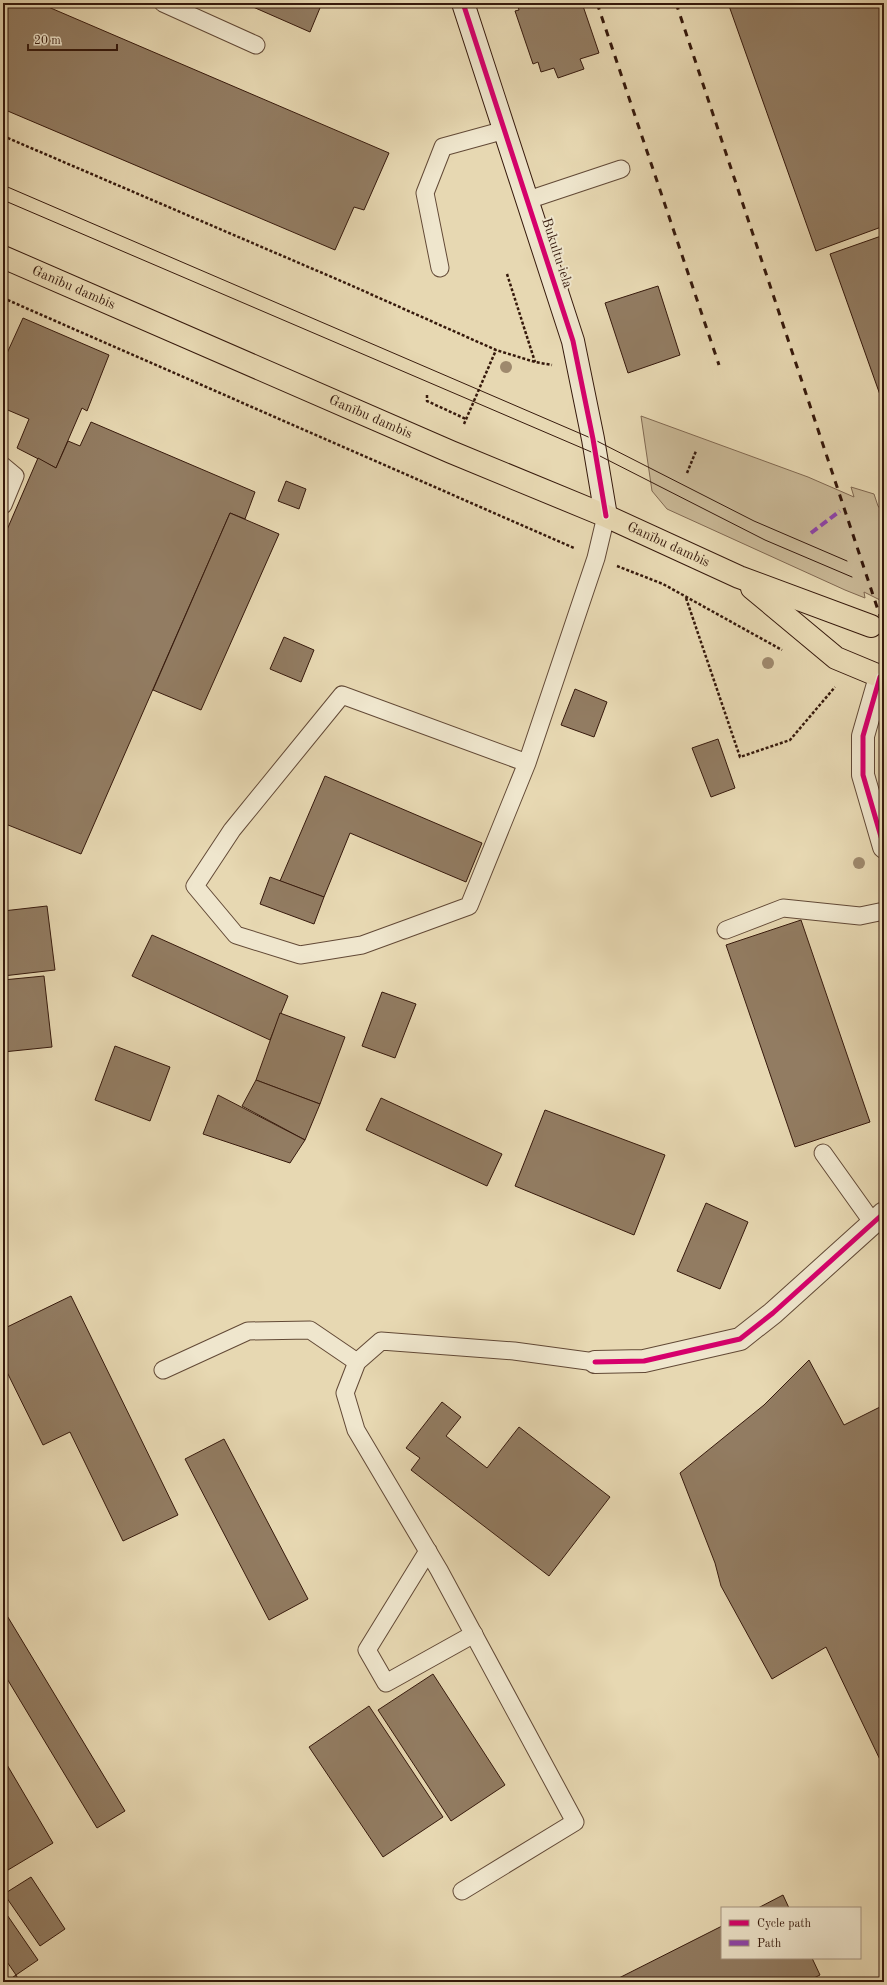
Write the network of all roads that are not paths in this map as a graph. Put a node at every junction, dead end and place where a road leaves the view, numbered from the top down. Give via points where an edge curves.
1 (162, 3) edge
2 (463, 3) edge
3 (256, 45) dead end
4 (505, 130) junction
5 (621, 169) dead end
6 (528, 200) junction
7 (3, 257) edge
8 (440, 268) dead end
9 (3, 466) edge
10 (3, 505) edge
11 (606, 516) junction
12 (739, 577) junction
13 (870, 626) dead end
14 (882, 677) edge
15 (528, 763) junction
16 (884, 847) edge
17 (884, 912) edge
18 (726, 930) dead end
19 (823, 1153) dead end
20 (878, 1218) edge
21 (357, 1362) junction
22 (595, 1362) joint
23 (164, 1370) dead end
24 (428, 1551) junction
25 (474, 1634) junction
26 (462, 1891) dead end

1 - 3 lane
2 - 4 street, Bukultu iela
4 - 6 street, Bukultu iela
4 - 8 lane via 443,147 425,194
5 - 6 lane
6 - 11 street, Bukultu iela via 574,341 594,439
7 - 11 main road, Ganību dambis via 451,452
9 - 10 lane via 15,476
11 - 12 main road, Ganību dambis
11 - 15 lane via 596,558
12 - 13 main road, Ganību dambis
12 - 14 main road, Ganību dambis via 836,658
14 - 16 street via 863,736 863,775
15 - 15 lane via 469,906 369,943 300,955 236,934 195,886 232,830 342,695
17 - 18 lane via 860,916 783,908
19 - 20 lane
20 - 22 street via 773,1313 740,1339 644,1360
21 - 22 lane via 381,1341 514,1352
21 - 23 lane via 310,1330 248,1331
21 - 24 lane via 345,1393 356,1430
24 - 25 lane
24 - 25 lane via 367,1650 386,1683
25 - 26 lane via 575,1822

